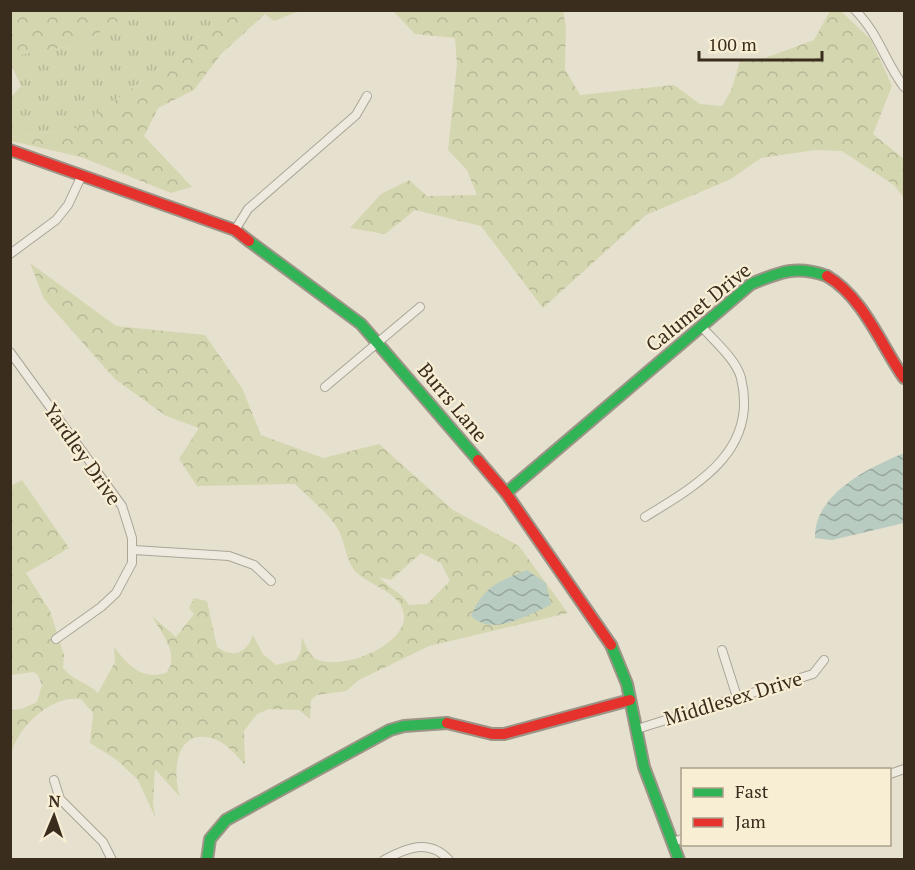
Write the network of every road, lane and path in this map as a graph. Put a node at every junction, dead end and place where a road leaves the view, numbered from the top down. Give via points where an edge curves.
1 (855, 10) edge
2 (904, 87) edge
3 (367, 96) dead end
4 (10, 150) edge
5 (82, 176) junction
6 (235, 230) junction
7 (10, 254) edge
8 (420, 307) dead end
9 (702, 327) junction
10 (379, 342) junction
11 (10, 352) edge
12 (904, 378) edge
13 (325, 387) dead end
14 (506, 493) junction
15 (645, 517) dead end
16 (134, 550) junction
17 (271, 581) dead end
18 (56, 639) dead end
19 (722, 651) dead end
20 (824, 660) dead end
21 (737, 697) junction
22 (630, 700) junction
23 (637, 729) junction
24 (54, 780) dead end
25 (678, 841) edge
26 (112, 860) edge
27 (207, 860) edge
28 (384, 860) edge
29 (449, 860) edge
30 (680, 860) edge

1 - 2 street via 879,38
3 - 6 street via 356,115 248,209
4 - 5 street, Burrs Lane
5 - 6 street, Burrs Lane
5 - 7 street via 56,220
6 - 10 street, Burrs Lane via 361,324
8 - 10 street
9 - 12 street, Calumet Drive via 751,284 773,272 806,269 827,275 846,288
9 - 14 street, Calumet Drive
9 - 15 street via 741,376 741,424 729,454 702,481
10 - 13 street
10 - 14 street, Burrs Lane
11 - 16 street, Yardley Drive via 122,506
14 - 22 street, Burrs Lane via 611,645
16 - 17 street via 229,556 254,565
16 - 18 street, Yardley Drive via 127,576 116,593
19 - 21 street
20 - 21 street, Middlesex Drive via 813,674
21 - 23 street, Middlesex Drive
22 - 23 street, Burrs Lane
22 - 27 street via 504,734 441,723 390,730 226,820 210,839
23 - 25 street, Burrs Lane via 644,767
24 - 26 street via 60,799 103,842
25 - 30 street, Burrs Lane
28 - 29 street via 414,846 437,850

